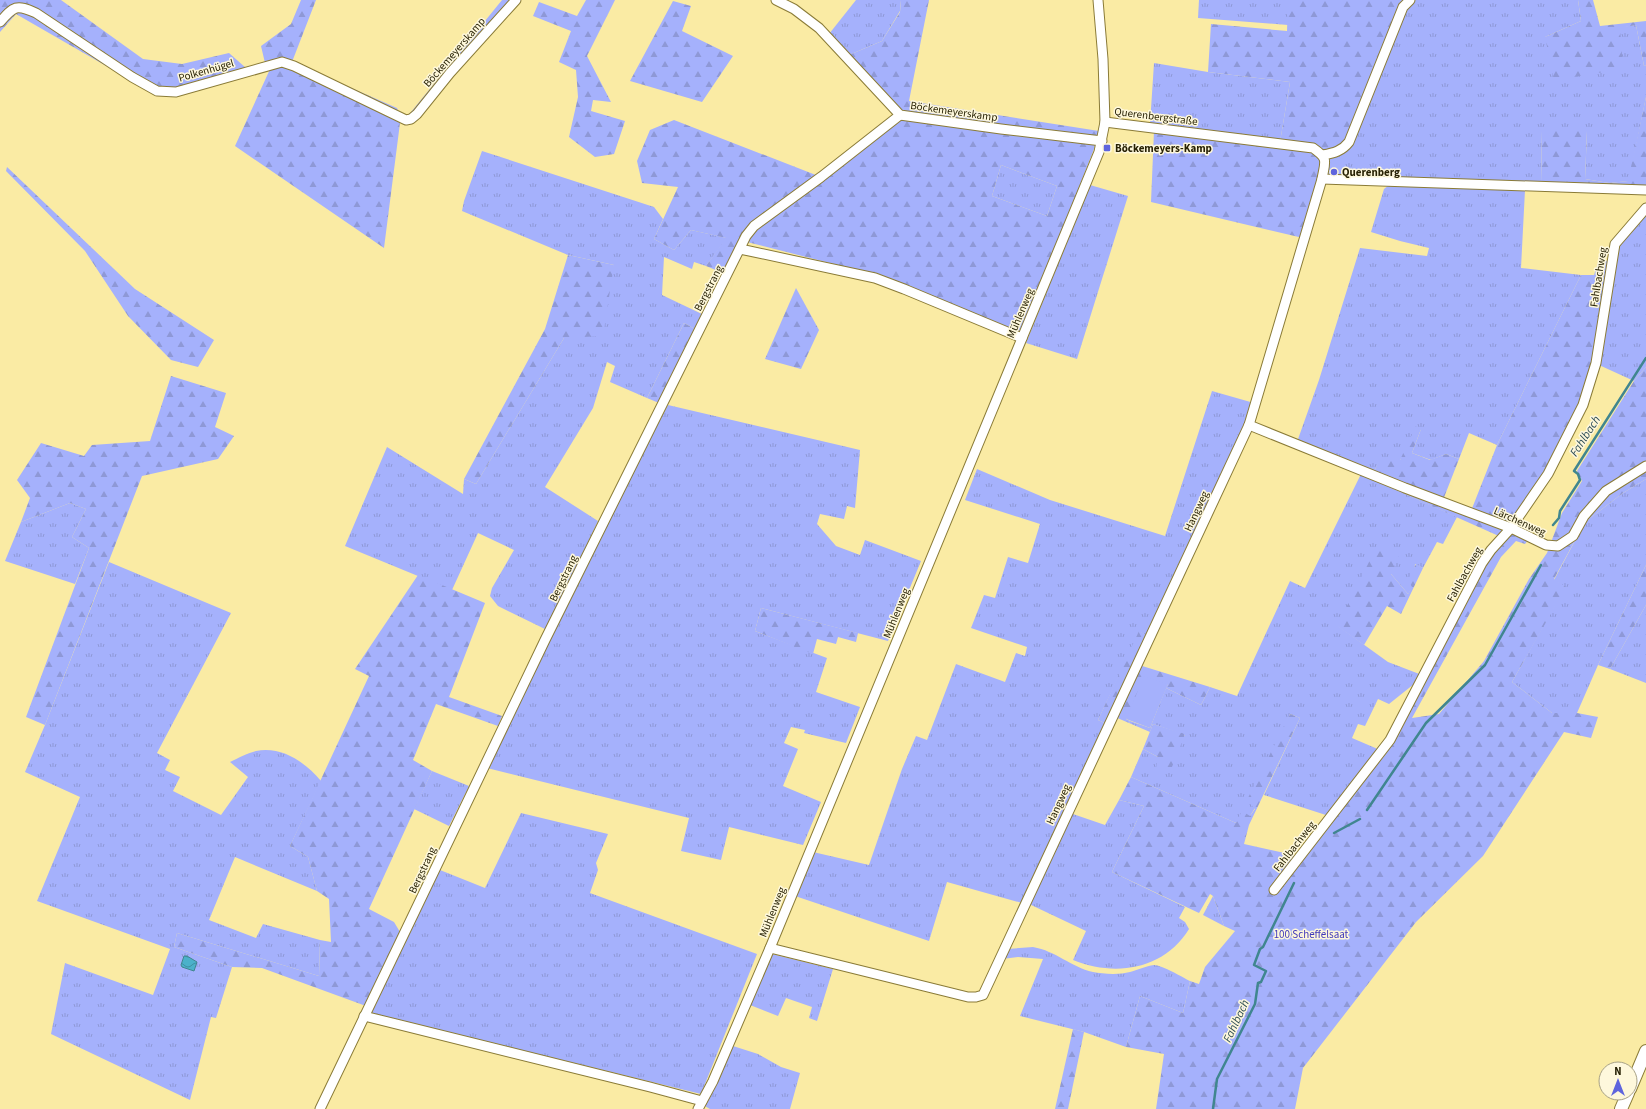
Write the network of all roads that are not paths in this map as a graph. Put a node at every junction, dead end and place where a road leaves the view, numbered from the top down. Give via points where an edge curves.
1 (516, 0) edge
2 (776, 0) edge
3 (1098, 0) edge
4 (1410, 0) edge
5 (0, 22) edge
6 (900, 115) junction
7 (411, 119) joint
8 (1105, 122) junction
9 (1102, 141) junction
10 (1323, 155) junction
11 (1322, 179) junction
12 (1646, 190) edge
13 (1646, 208) edge
14 (740, 249) junction
15 (1022, 338) junction
16 (1249, 425) junction
17 (1646, 466) edge
18 (1511, 528) junction
19 (1274, 890) dead end
20 (770, 948) junction
21 (364, 1016) junction
22 (1646, 1051) edge
23 (1638, 1070) edge
24 (700, 1105) edge
25 (320, 1109) edge

1 - 7 street, Böckemeyerskamp
2 - 6 street, Böckemeyerskamp via 794,9 819,28
3 - 8 street, Querenbergstraße
4 - 10 street via 1403,7 1349,142 1339,152
5 - 7 street, Polkenhügel via 11,10 23,7 157,91 176,92 282,62 406,120
6 - 9 street, Böckemeyerskamp
6 - 14 street, Bergstrang via 754,226
8 - 9 street, Mühlenweg
8 - 10 street, Querenbergstraße via 1313,148
9 - 15 street, Mühlenweg via 1068,231
10 - 11 street via 1325,160
11 - 12 street
11 - 16 street, Hangweg
13 - 18 street, Fahlbachweg via 1615,244 1596,363 1583,405 1548,474
14 - 15 street via 875,278
14 - 21 street, Bergstrang via 545,640
15 - 20 street, Mühlenweg
16 - 18 street, Lärchenweg
16 - 20 street, Hangweg via 983,995 968,997
17 - 18 street, Lärchenweg via 1606,491 1584,516 1573,536 1558,546 1546,545
18 - 19 street, Fahlbachweg via 1482,563 1390,740
20 - 24 street, Mühlenweg via 713,1081
21 - 24 street via 650,1087
21 - 25 street, Bergstrang
22 - 23 street

